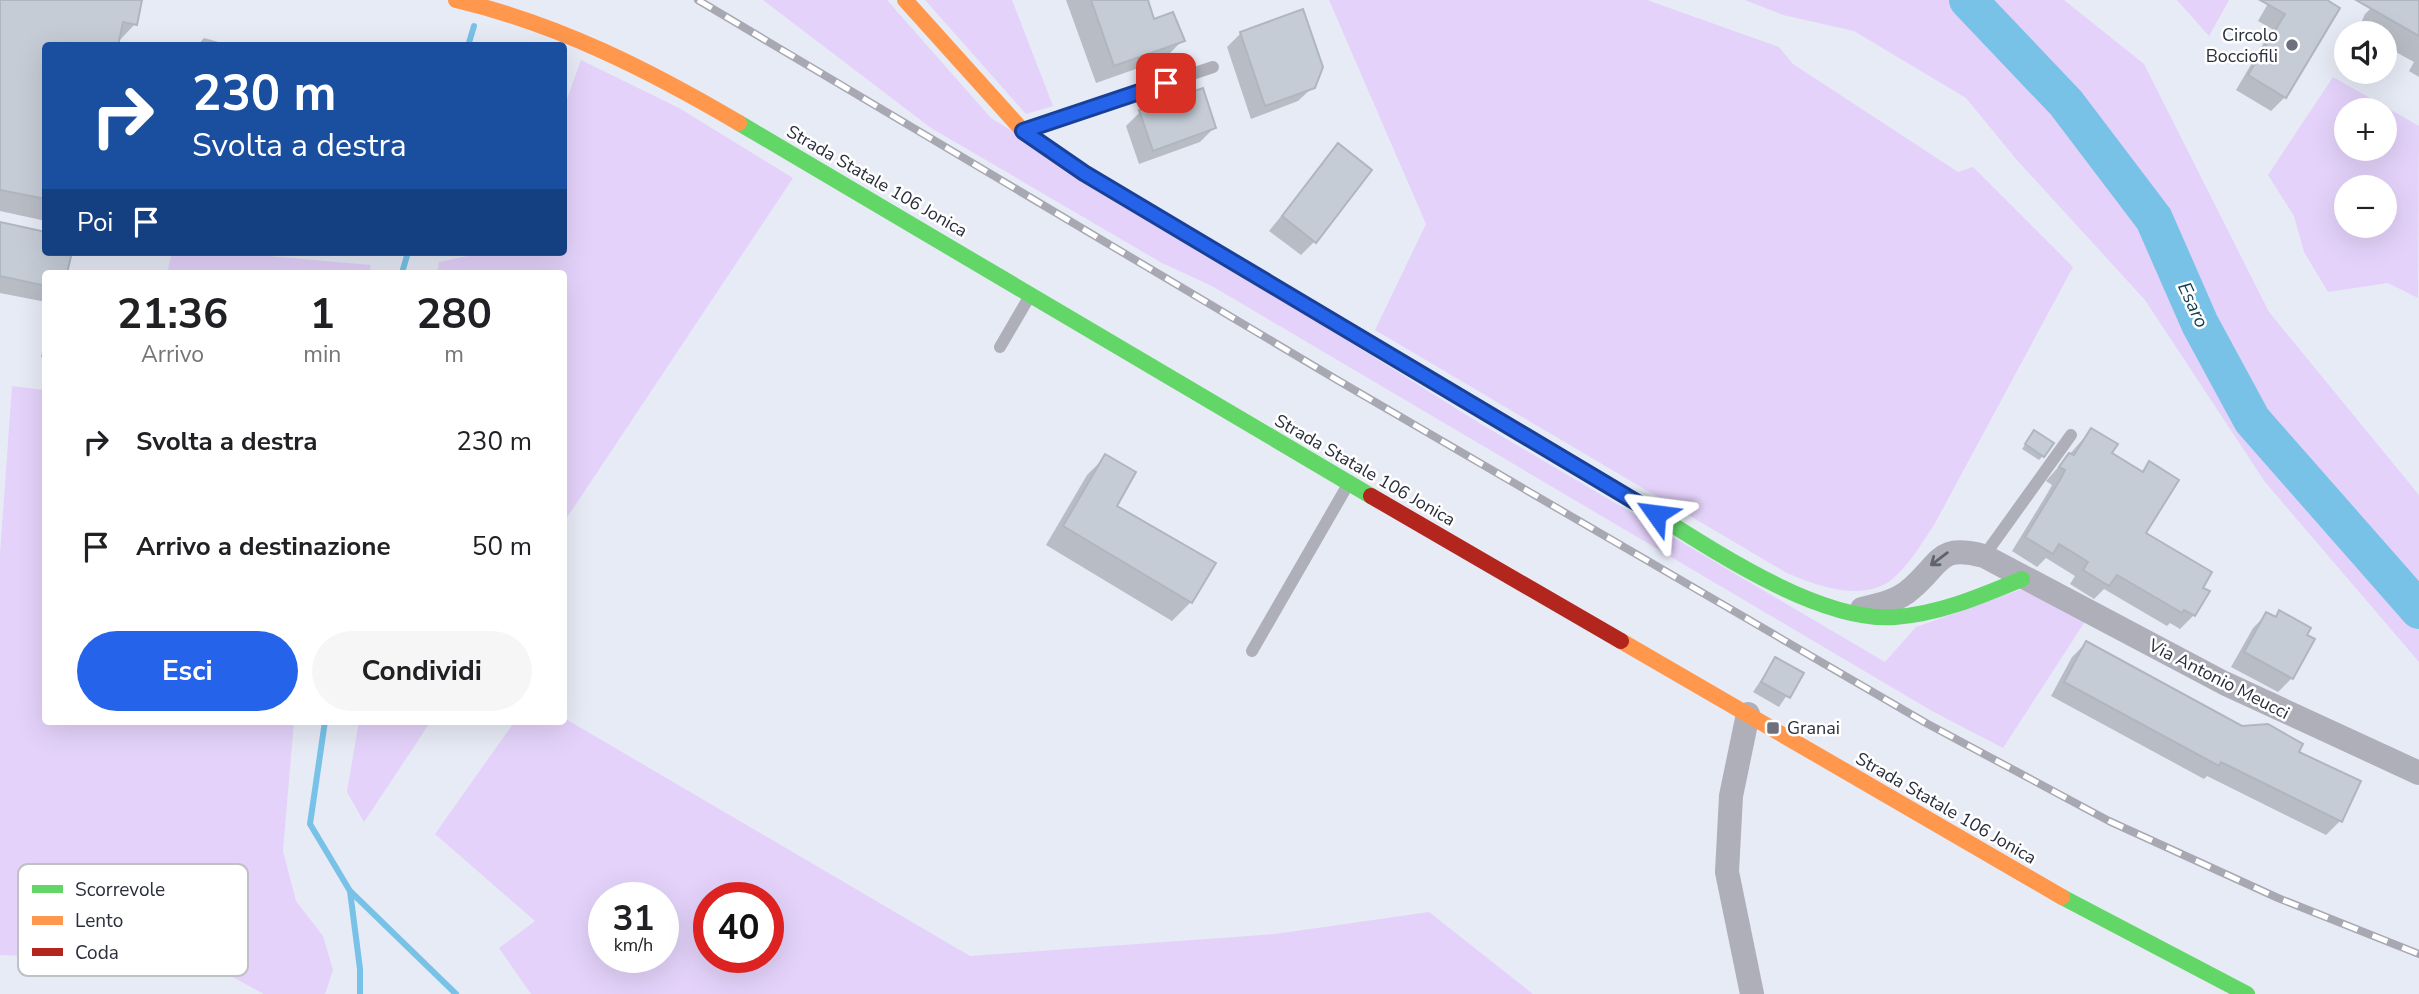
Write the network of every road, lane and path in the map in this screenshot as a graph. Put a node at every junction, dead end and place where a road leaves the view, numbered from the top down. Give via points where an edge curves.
1 (456, 0) edge
2 (905, 0) edge
3 (1213, 66) dead end
4 (1023, 131) junction
5 (1031, 294) junction
6 (1000, 347) dead end
7 (2071, 435) dead end
8 (1349, 483) junction
9 (1984, 556) junction
10 (2022, 579) junction
11 (1846, 614) junction
12 (1252, 651) dead end
13 (1748, 714) junction
14 (2419, 773) edge
15 (1752, 994) edge
16 (2247, 994) edge

1 - 5 main road, Strada Statale 106 Jonica via 583,40 684,91
2 - 4 main road
3 - 4 lane
4 - 11 main road via 1084,173 1757,574
5 - 6 lane
5 - 8 main road, Strada Statale 106 Jonica
7 - 9 lane
8 - 12 lane
8 - 13 main road, Strada Statale 106 Jonica
9 - 10 street, Via Antonio Meucci
9 -> 11 street via 1947,552 1912,588 1892,601
10 - 11 main road via 1983,596 1909,616
10 - 14 street, Via Antonio Meucci via 2224,683
13 - 15 street via 1731,796 1727,873
13 - 16 main road, Strada Statale 106 Jonica via 2043,887

